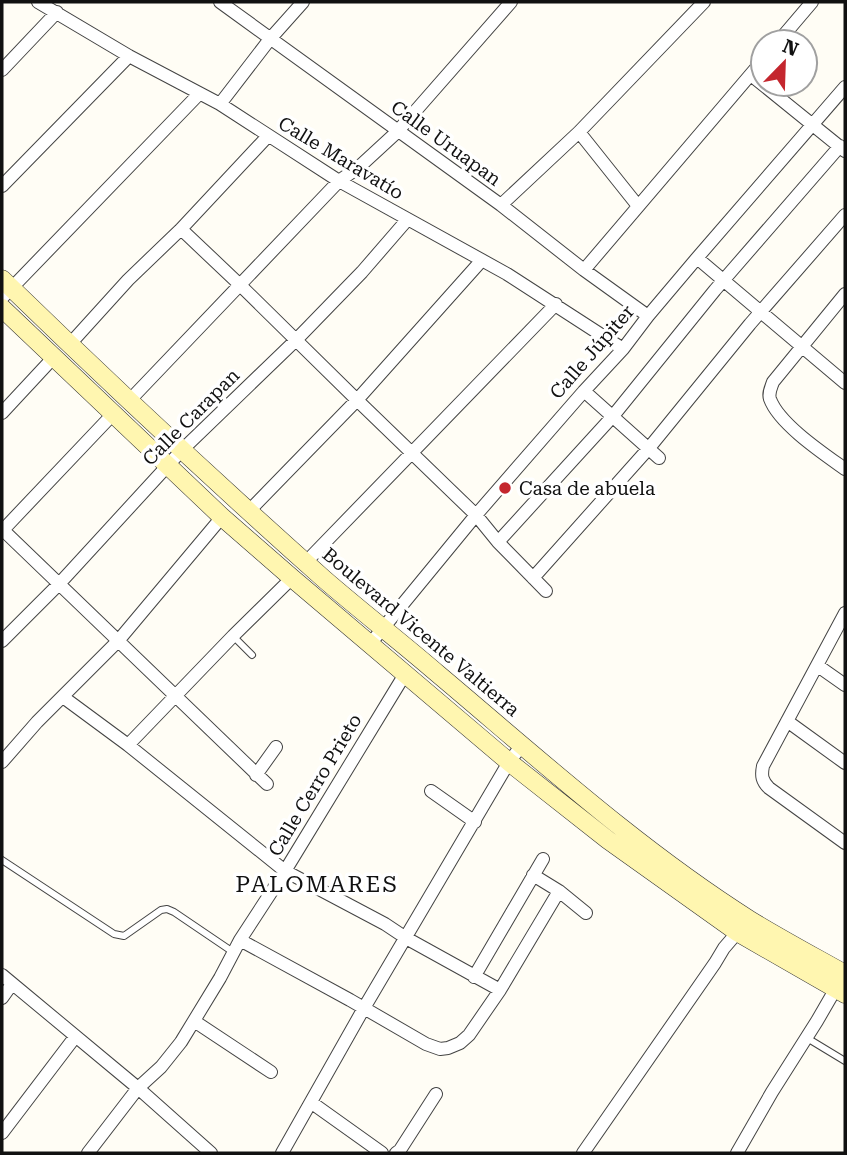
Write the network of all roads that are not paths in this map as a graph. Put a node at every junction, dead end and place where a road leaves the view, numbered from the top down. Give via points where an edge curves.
1 (38, 2) edge
2 (220, 2) edge
3 (303, 2) edge
4 (511, 2) edge
5 (704, 2) edge
6 (812, 2) edge
7 (57, 12) junction
8 (790, 28) edge
9 (270, 39) junction
10 (129, 56) junction
11 (2, 70) edge
12 (749, 77) edge
13 (845, 87) edge
14 (199, 94) junction
15 (780, 98) edge
16 (220, 104) junction
17 (814, 125) junction
18 (397, 132) junction
19 (579, 132) junction
20 (268, 136) junction
21 (842, 149) edge
22 (339, 181) junction
23 (2, 186) edge
24 (501, 205) junction
25 (638, 206) junction
26 (845, 215) edge
27 (407, 220) junction
28 (181, 229) junction
29 (697, 258) junction
30 (482, 260) junction
31 (584, 270) junction
32 (724, 281) junction
33 (239, 284) junction
34 (5, 289) edge
35 (845, 294) edge
36 (556, 304) junction
37 (2, 308) edge
38 (761, 311) junction
39 (648, 316) junction
40 (296, 340) junction
41 (71, 344) junction
42 (802, 346) junction
43 (623, 349) junction
44 (54, 357) junction
45 (845, 383) edge
46 (584, 391) junction
47 (357, 400) junction
48 (129, 401) junction
49 (2, 413) edge
50 (114, 413) junction
51 (613, 416) junction
52 (649, 447) junction
53 (182, 450) junction
54 (411, 452) junction
55 (659, 458) dead end
56 (168, 466) junction
57 (845, 469) edge
58 (249, 510) junction
59 (477, 515) junction
60 (222, 517) junction
61 (2, 530) edge
62 (498, 542) junction
63 (306, 562) junction
64 (292, 578) junction
65 (533, 578) junction
66 (59, 584) junction
67 (546, 592) dead end
68 (845, 613) edge
69 (384, 629) junction
70 (233, 636) junction
71 (2, 641) edge
72 (118, 641) junction
73 (370, 645) junction
74 (252, 655) dead end
75 (818, 666) junction
76 (405, 674) junction
77 (845, 685) edge
78 (176, 695) junction
79 (62, 697) junction
80 (788, 721) junction
81 (128, 745) junction
82 (522, 745) junction
83 (276, 747) dead end
84 (2, 762) edge
85 (509, 762) junction
86 (845, 763) edge
87 (256, 775) junction
88 (267, 784) dead end
89 (430, 791) dead end
90 (475, 822) junction
91 (845, 843) edge
92 (543, 859) dead end
93 (2, 860) edge
94 (285, 871) junction
95 (533, 876) junction
96 (559, 891) junction
97 (586, 913) dead end
98 (743, 926) junction
99 (406, 938) junction
100 (237, 946) junction
101 (474, 977) junction
102 (7, 980) edge
103 (843, 983) edge
104 (500, 990) junction
105 (2, 998) edge
106 (364, 1008) junction
107 (194, 1021) junction
108 (75, 1037) junction
109 (807, 1038) junction
110 (845, 1061) edge
111 (271, 1072) dead end
112 (138, 1088) junction
113 (436, 1094) dead end
114 (314, 1100) junction
115 (2, 1133) edge
116 (88, 1153) edge
117 (211, 1153) edge
118 (282, 1153) edge
119 (382, 1153) edge
120 (396, 1153) edge
121 (583, 1153) edge
122 (737, 1153) edge

1 - 7 street, Calle Maravatío
2 - 9 street, Calle Uruapan
3 - 9 street
4 - 18 street
5 - 19 street
6 - 8 street
7 - 10 street, Calle Maravatío
7 - 11 street
9 - 16 street
9 - 18 street, Calle Uruapan
10 - 14 street, Calle Maravatío
10 - 23 street
12 - 25 street
13 - 17 street, Calle Júpiter
14 - 16 street, Calle Maravatío
14 - 34 street
15 - 17 street
16 - 20 street, Calle Maravatío
17 - 21 street
17 - 29 street, Calle Júpiter
18 - 22 street
18 - 24 street, Calle Uruapan
19 - 24 street
19 - 25 street
20 - 22 street, Calle Maravatío
20 - 28 street
21 - 32 street
22 - 27 street, Calle Maravatío
22 - 33 street
24 - 31 street, Calle Uruapan
25 - 31 street
26 - 38 street
27 - 30 street, Calle Maravatío
27 - 40 street, Calle Carapan
28 - 33 street
28 - 41 street
29 - 32 street
29 - 39 street, Calle Júpiter
30 - 36 street, Calle Maravatío
30 - 47 street
31 - 39 street, Calle Uruapan
32 - 38 street
32 - 51 street
33 - 40 street
33 - 48 street
34 - 41 main road, Boulevard Vicente Valtierra
35 - 42 street
36 - 43 street, Calle Maravatío
36 - 54 street
37 - 44 main road, Boulevard Vicente Valtierra
38 - 42 street
38 - 52 street
39 - 43 street, Calle Júpiter
40 - 47 street
40 - 53 street, Calle Carapan
41 - 48 main road, Boulevard Vicente Valtierra
42 - 45 street
42 - 57 street via 773,382 771,400 799,433
43 - 46 street, Calle Júpiter
44 - 49 street
44 - 50 main road, Boulevard Vicente Valtierra
46 - 51 street
46 - 59 street, Calle Júpiter
47 - 54 street
47 - 58 street
48 - 53 main road, Boulevard Vicente Valtierra
50 - 56 main road, Boulevard Vicente Valtierra
50 - 61 street
51 - 52 street
51 - 62 street
52 - 55 street
52 - 65 street
53 - 56 street, Calle Carapan
53 - 58 main road, Boulevard Vicente Valtierra
54 - 59 street
54 - 63 street
56 - 60 main road, Boulevard Vicente Valtierra
56 - 66 street, Calle Carapan
58 - 63 main road, Boulevard Vicente Valtierra
59 - 62 street
59 - 69 street, Calle Júpiter
60 - 64 main road, Boulevard Vicente Valtierra
60 - 72 street
61 - 66 street
62 - 65 street
63 - 69 main road, Boulevard Vicente Valtierra
64 - 70 street
64 - 73 main road, Boulevard Vicente Valtierra
65 - 67 street
66 - 71 street, Calle Carapan
66 - 72 street
68 - 75 street
69 - 73 street, Calle Júpiter
69 - 82 main road, Boulevard Vicente Valtierra
70 - 74 lane
70 - 78 street
72 - 78 street
72 - 79 street
73 - 76 main road, Boulevard Vicente Valtierra
75 - 77 street
75 - 80 street
76 - 85 main road, Boulevard Vicente Valtierra
76 - 94 street, Calle Cerro Prieto
78 - 81 street
78 - 87 street
79 - 81 street
79 - 84 street
80 - 86 street
80 - 91 street via 763,766 762,781
81 - 94 street
82 - 85 street
82 - 98 main road, Boulevard Vicente Valtierra
83 - 87 street
85 - 90 street
85 - 98 main road, Boulevard Vicente Valtierra via 618,847
87 - 88 street
89 - 90 street
90 - 99 street
92 - 95 street
93 - 100 lane via 114,934 124,936 167,909
94 - 99 street
94 - 100 street, Calle Cerro Prieto
95 - 96 street
95 - 101 street
96 - 97 street
96 - 104 street
98 - 103 main road, Boulevard Vicente Valtierra
98 - 121 street
99 - 101 street
99 - 106 street
100 - 106 street
100 - 107 street, Calle Cerro Prieto
101 - 104 street
102 - 105 street
102 - 108 street
103 - 109 street
104 - 106 street via 464,1040 440,1049
106 - 114 street
107 - 111 street
107 - 112 street, Calle Cerro Prieto via 161,1067
108 - 112 street
108 - 115 street
109 - 110 lane
109 - 122 street
112 - 116 street, Calle Cerro Prieto
112 - 117 street
113 - 120 street
114 - 118 street
114 - 119 street

